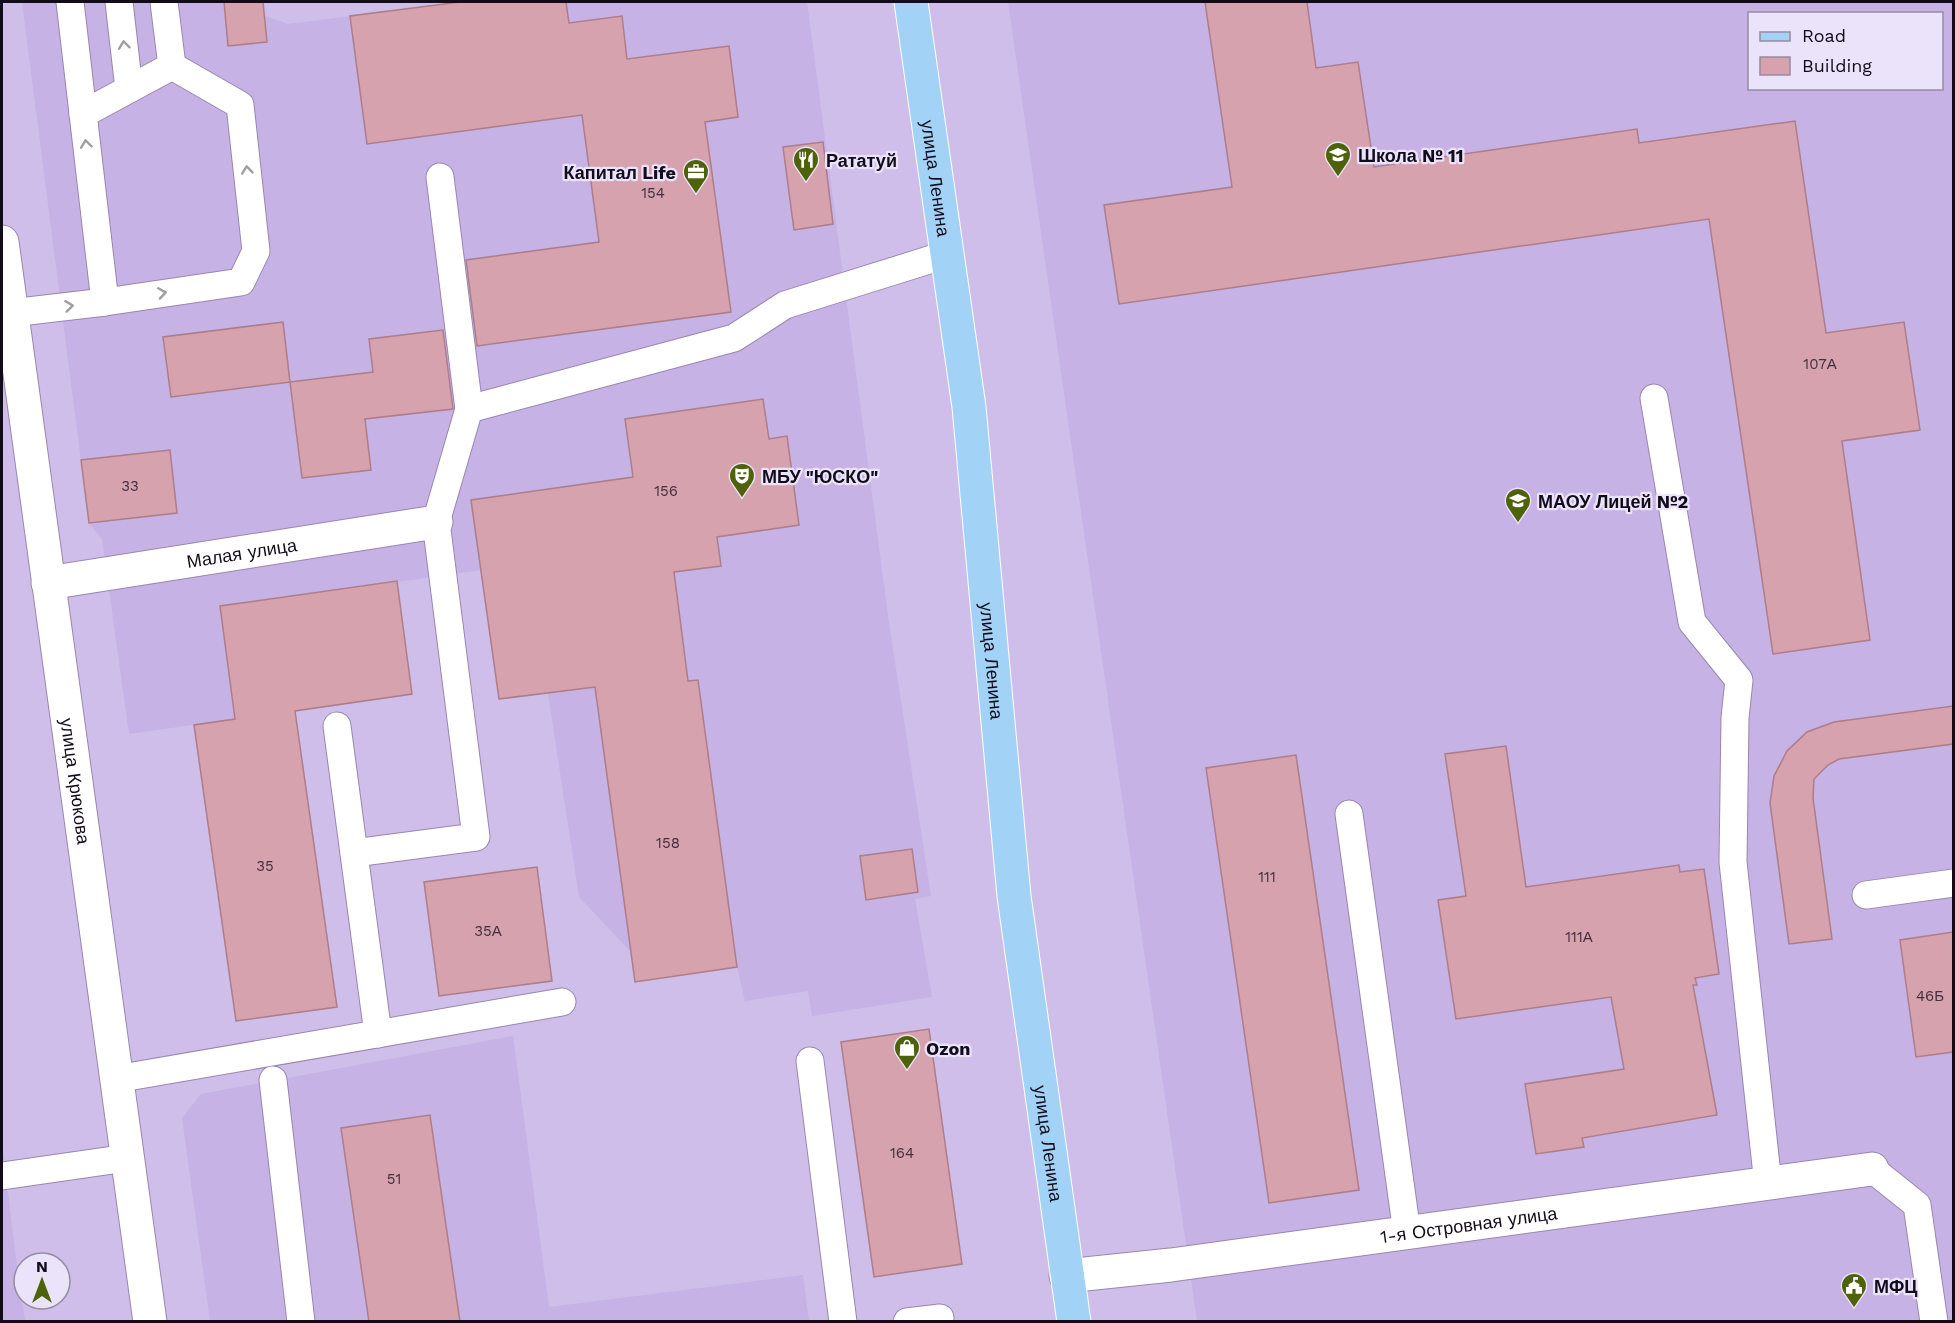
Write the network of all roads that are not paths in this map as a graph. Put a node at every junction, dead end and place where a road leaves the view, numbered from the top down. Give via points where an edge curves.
1 (70, 2) edge
2 (119, 2) edge
3 (164, 2) edge
4 (911, 2) edge
5 (172, 66) junction
6 (129, 89) junction
7 (83, 114) junction
8 (440, 177) dead end
9 (2, 242) edge
10 (948, 254) junction
11 (105, 302) junction
12 (9, 335) edge
13 (1654, 398) dead end
14 (469, 409) junction
15 (436, 522) junction
16 (48, 583) junction
17 (337, 726) dead end
18 (1349, 814) dead end
19 (354, 853) junction
20 (1953, 883) edge
21 (1866, 895) dead end
22 (562, 1002) dead end
23 (378, 1034) junction
24 (810, 1061) dead end
25 (116, 1079) junction
26 (273, 1080) dead end
27 (127, 1158) junction
28 (1872, 1169) joint
29 (2, 1176) edge
30 (1768, 1184) junction
31 (1407, 1233) junction
32 (1066, 1276) junction
33 (940, 1318) dead end
34 (150, 1322) edge
35 (301, 1322) edge
36 (843, 1322) edge
37 (908, 1322) edge
38 (1074, 1322) edge
39 (1934, 1322) edge

1 - 7 lane
6 -> 2 lane
3 - 5 lane
4 - 10 main road, улица Ленина
5 - 6 lane
11 -> 5 lane via 241,282 256,251 240,105
6 - 7 lane
11 -> 7 lane
8 - 14 lane
9 - 12 street, улица Крюкова
10 - 14 lane via 785,305 734,338
10 - 32 main road, улица Ленина via 969,407 1014,896
12 -> 11 lane
12 - 16 street, улица Крюкова
13 - 30 lane via 1692,622 1739,680 1733,862
14 - 15 lane
15 - 16 street, Малая улица
15 - 19 lane via 476,837
16 - 25 street, улица Крюкова
17 - 19 lane
18 - 31 lane
19 - 23 lane
20 - 21 lane
22 - 23 lane
23 - 25 lane
24 - 36 lane
25 - 27 street, улица Крюкова
26 - 35 lane
27 - 29 lane
27 - 34 street, улица Крюкова
28 - 30 street, 1-я Островная улица
28 - 39 lane via 1917,1205
30 - 31 street, 1-я Островная улица
31 - 32 street, 1-я Островная улица
32 - 38 main road, улица Ленина
33 - 37 lane

